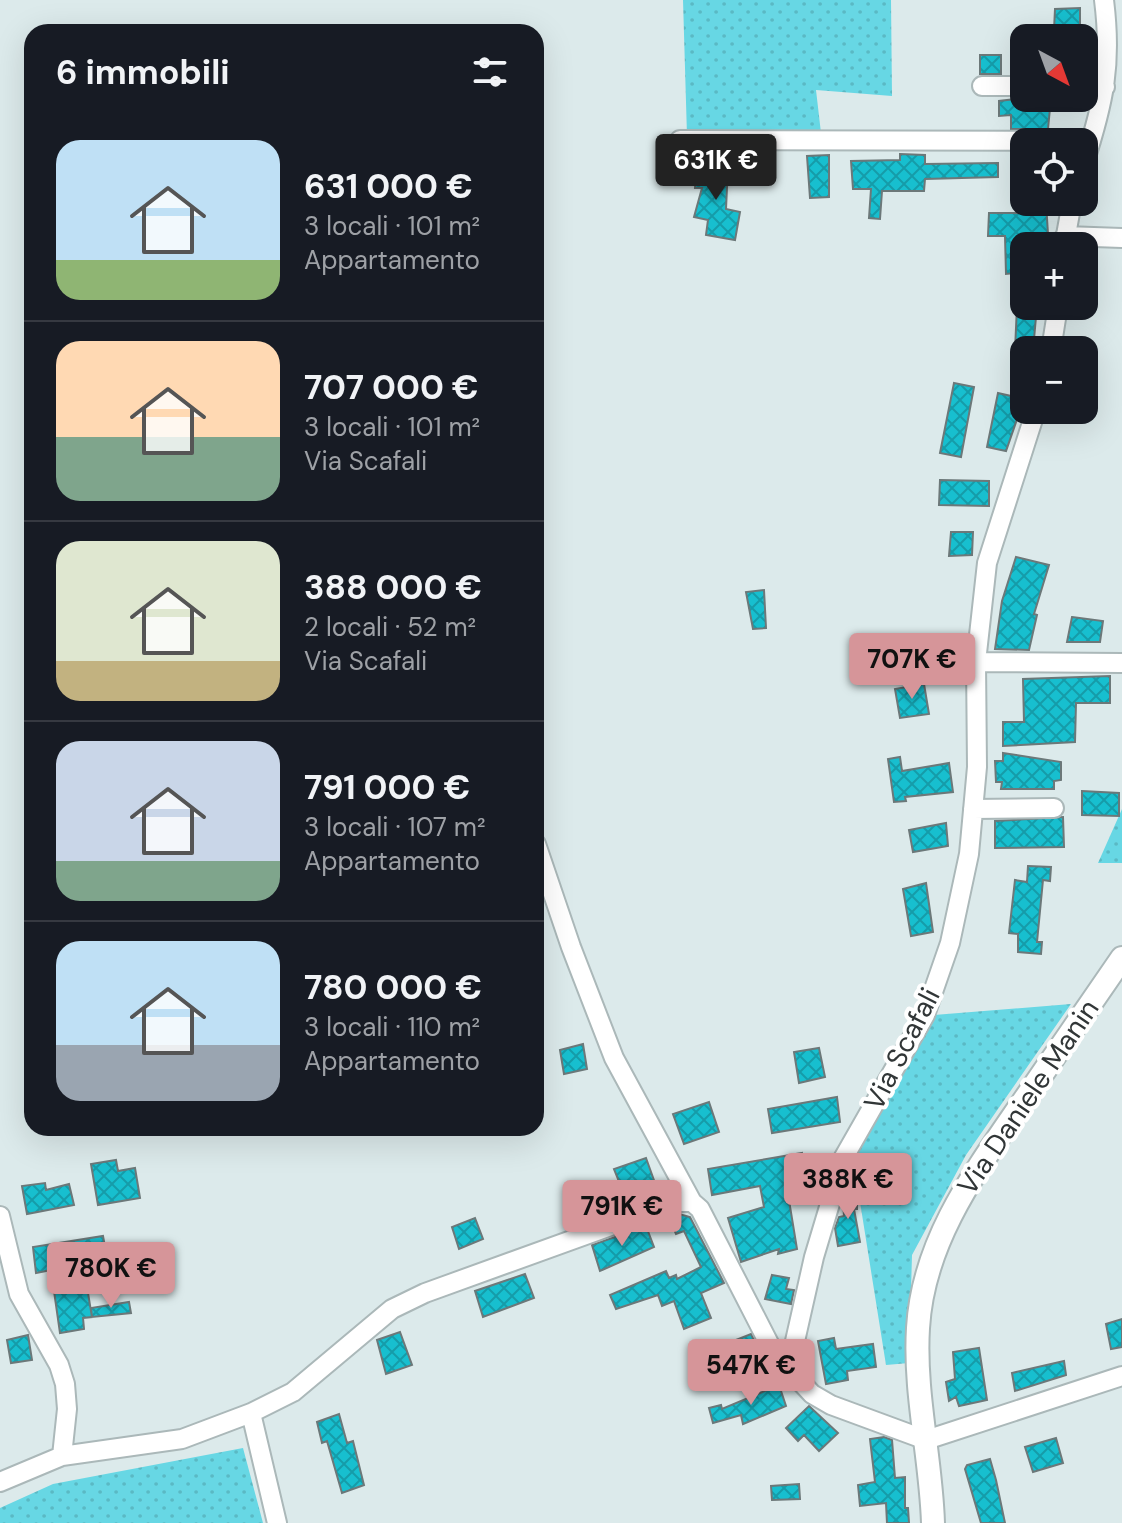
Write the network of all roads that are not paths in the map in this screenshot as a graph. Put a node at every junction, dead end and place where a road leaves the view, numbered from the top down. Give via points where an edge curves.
1 (1104, 0) edge
2 (982, 86) dead end
3 (1010, 86) edge
4 (1098, 87) edge
5 (1105, 87) junction
6 (1096, 128) edge
7 (680, 140) dead end
8 (1010, 141) edge
9 (1122, 238) edge
10 (1098, 239) edge
11 (1032, 424) edge
12 (976, 662) junction
13 (1122, 663) edge
14 (1054, 808) dead end
15 (973, 809) junction
16 (544, 868) edge
17 (1122, 958) edge
18 (692, 1202) junction
19 (0, 1216) edge
20 (1122, 1376) edge
21 (799, 1380) junction
22 (251, 1413) junction
23 (926, 1440) junction
24 (62, 1456) junction
25 (0, 1482) edge
26 (277, 1523) edge
27 (933, 1523) edge

1 - 5 street
2 - 3 street
4 - 5 street
5 - 6 street
7 - 8 street
9 - 10 street
11 - 12 street, Via Scafali via 987,563
12 - 13 street
12 - 15 street, Via Scafali
14 - 15 street
15 - 21 street, Via Scafali via 950,943 925,1015 844,1157 793,1350
16 - 18 street via 614,1058
17 - 23 main road, Via Daniele Manin via 950,1215 923,1293 918,1326
18 - 21 street via 777,1359
18 - 22 street via 677,1202 425,1293 392,1309 293,1392
19 - 24 street via 19,1294 65,1384
20 - 23 street
21 - 23 street via 831,1405
22 - 24 street via 182,1439
22 - 26 street
23 - 27 main road, Via Daniele Manin
24 - 25 street

